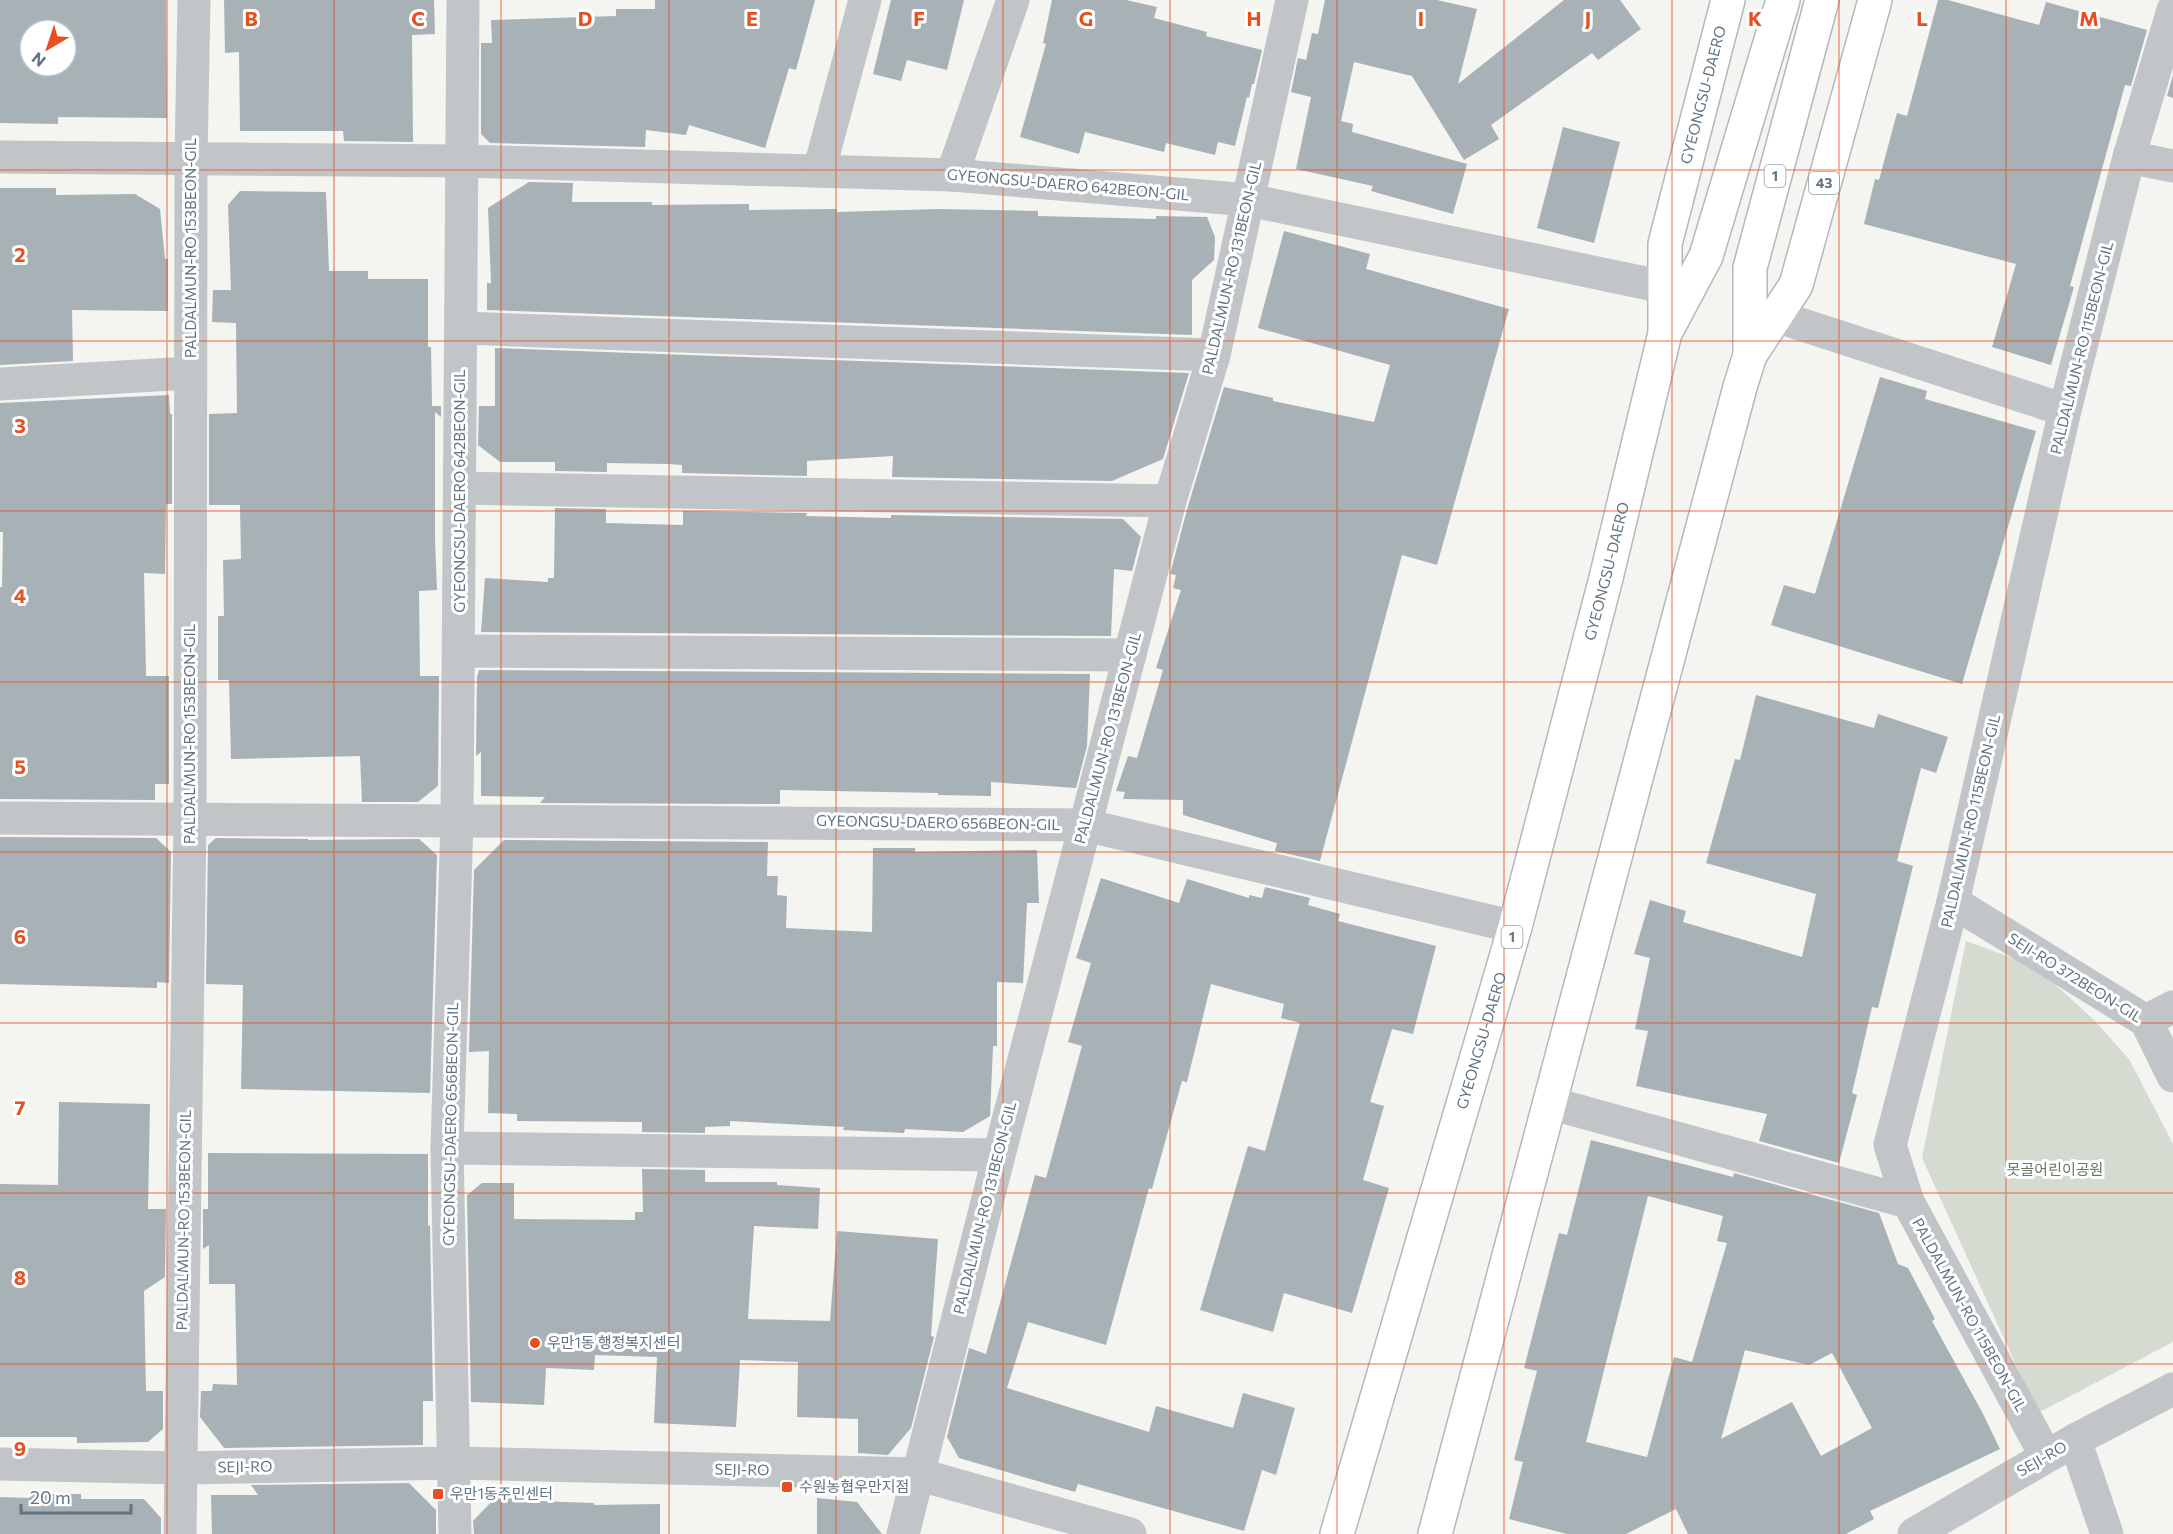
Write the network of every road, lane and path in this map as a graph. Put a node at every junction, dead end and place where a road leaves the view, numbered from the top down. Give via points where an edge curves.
1 (194, 0) edge
2 (463, 0) edge
3 (865, 0) edge
4 (1012, 0) edge
5 (1292, 0) edge
6 (1728, 0) edge
7 (1783, 0) edge
8 (1822, 0) edge
9 (1875, 0) edge
10 (2173, 10) edge
11 (0, 157) edge
12 (2129, 157) junction
13 (190, 159) junction
14 (462, 161) junction
15 (2173, 166) edge
16 (819, 171) junction
17 (952, 175) junction
18 (1249, 200) junction
19 (1664, 287) junction
20 (1775, 316) junction
21 (461, 328) junction
22 (1665, 333) junction
23 (1750, 355) junction
24 (1214, 356) junction
25 (190, 373) junction
26 (0, 384) edge
27 (2065, 410) junction
28 (460, 488) junction
29 (1170, 501) junction
30 (459, 651) junction
31 (1130, 655) junction
32 (0, 818) edge
33 (190, 819) junction
34 (458, 820) junction
35 (1085, 825) junction
36 (1953, 902) junction
37 (1515, 927) junction
38 (2159, 1014) edge
39 (2173, 1076) edge
40 (1550, 1104) junction
41 (447, 1148) junction
42 (999, 1155) junction
43 (1908, 1202) junction
44 (2173, 1389) edge
45 (2074, 1440) junction
46 (2046, 1456) junction
47 (454, 1463) junction
48 (0, 1464) edge
49 (181, 1468) junction
50 (917, 1474) junction
51 (180, 1534) edge
52 (455, 1534) edge
53 (903, 1534) edge
54 (1130, 1534) edge
55 (1337, 1534) edge
56 (1435, 1534) edge
57 (1914, 1534) edge
58 (2107, 1534) edge

1 - 13 street, PALDALMUN-RO 153BEON-GIL
2 - 14 street, GYEONGSU-DAERO 642BEON-GIL
3 - 16 street
4 - 17 street
5 - 18 street, PALDALMUN-RO 131BEON-GIL
6 - 19 main road, GYEONGSU-DAERO via 1665,244
7 - 22 main road, GYEONGSU-DAERO / 1 via 1706,256
8 - 23 main road, 1 via 1750,268
9 - 20 main road, 43 via 1796,285
10 - 12 street, PALDALMUN-RO 115BEON-GIL
11 - 13 street, GYEONGSU-DAERO 642BEON-GIL
12 - 15 street
12 - 27 street, PALDALMUN-RO 115BEON-GIL
13 - 14 street, GYEONGSU-DAERO 642BEON-GIL
13 - 25 street, PALDALMUN-RO 153BEON-GIL
14 - 16 street, GYEONGSU-DAERO 642BEON-GIL
14 - 21 street, GYEONGSU-DAERO 642BEON-GIL
16 - 17 street, GYEONGSU-DAERO 642BEON-GIL
17 - 18 street, GYEONGSU-DAERO 642BEON-GIL
18 - 19 street, GYEONGSU-DAERO 642BEON-GIL
18 - 24 street, PALDALMUN-RO 131BEON-GIL
19 - 22 main road, GYEONGSU-DAERO
20 - 23 main road, 43
20 - 27 street
21 - 24 street
21 - 28 street, GYEONGSU-DAERO 642BEON-GIL
22 - 37 main road, GYEONGSU-DAERO / 1
23 - 40 main road, 1
24 - 29 street, PALDALMUN-RO 131BEON-GIL
25 - 26 street
25 - 33 street, PALDALMUN-RO 153BEON-GIL
27 - 36 street, PALDALMUN-RO 115BEON-GIL
28 - 29 street
28 - 30 street, GYEONGSU-DAERO 642BEON-GIL
29 - 31 street, PALDALMUN-RO 131BEON-GIL
30 - 31 street
30 - 34 street, GYEONGSU-DAERO 642BEON-GIL
31 - 35 street, PALDALMUN-RO 131BEON-GIL
32 - 33 street, GYEONGSU-DAERO 656BEON-GIL
33 - 34 street, GYEONGSU-DAERO 656BEON-GIL
33 - 49 street, PALDALMUN-RO 153BEON-GIL
34 - 35 street, GYEONGSU-DAERO 656BEON-GIL
34 - 41 street, GYEONGSU-DAERO 656BEON-GIL
35 - 37 street, GYEONGSU-DAERO 656BEON-GIL
35 - 42 street, PALDALMUN-RO 131BEON-GIL
36 - 38 street, SEJI-RO 372BEON-GIL
36 - 43 street, PALDALMUN-RO 115BEON-GIL via 1890,1145
37 - 55 main road, GYEONGSU-DAERO / 1
38 - 39 street, SEJI-RO 372BEON-GIL
40 - 43 street
40 - 56 main road, 1
41 - 42 street
41 - 47 street, GYEONGSU-DAERO 656BEON-GIL
42 - 50 street, PALDALMUN-RO 131BEON-GIL
43 - 46 street, PALDALMUN-RO 115BEON-GIL
44 - 45 street, SEJI-RO
45 - 46 street, SEJI-RO
45 - 58 street
46 - 57 street, SEJI-RO
47 - 49 street, SEJI-RO
47 - 50 street, SEJI-RO
47 - 52 street
48 - 49 street, SEJI-RO
49 - 51 street
50 - 53 street, PALDALMUN-RO 131BEON-GIL
50 - 54 street, SEJI-RO

